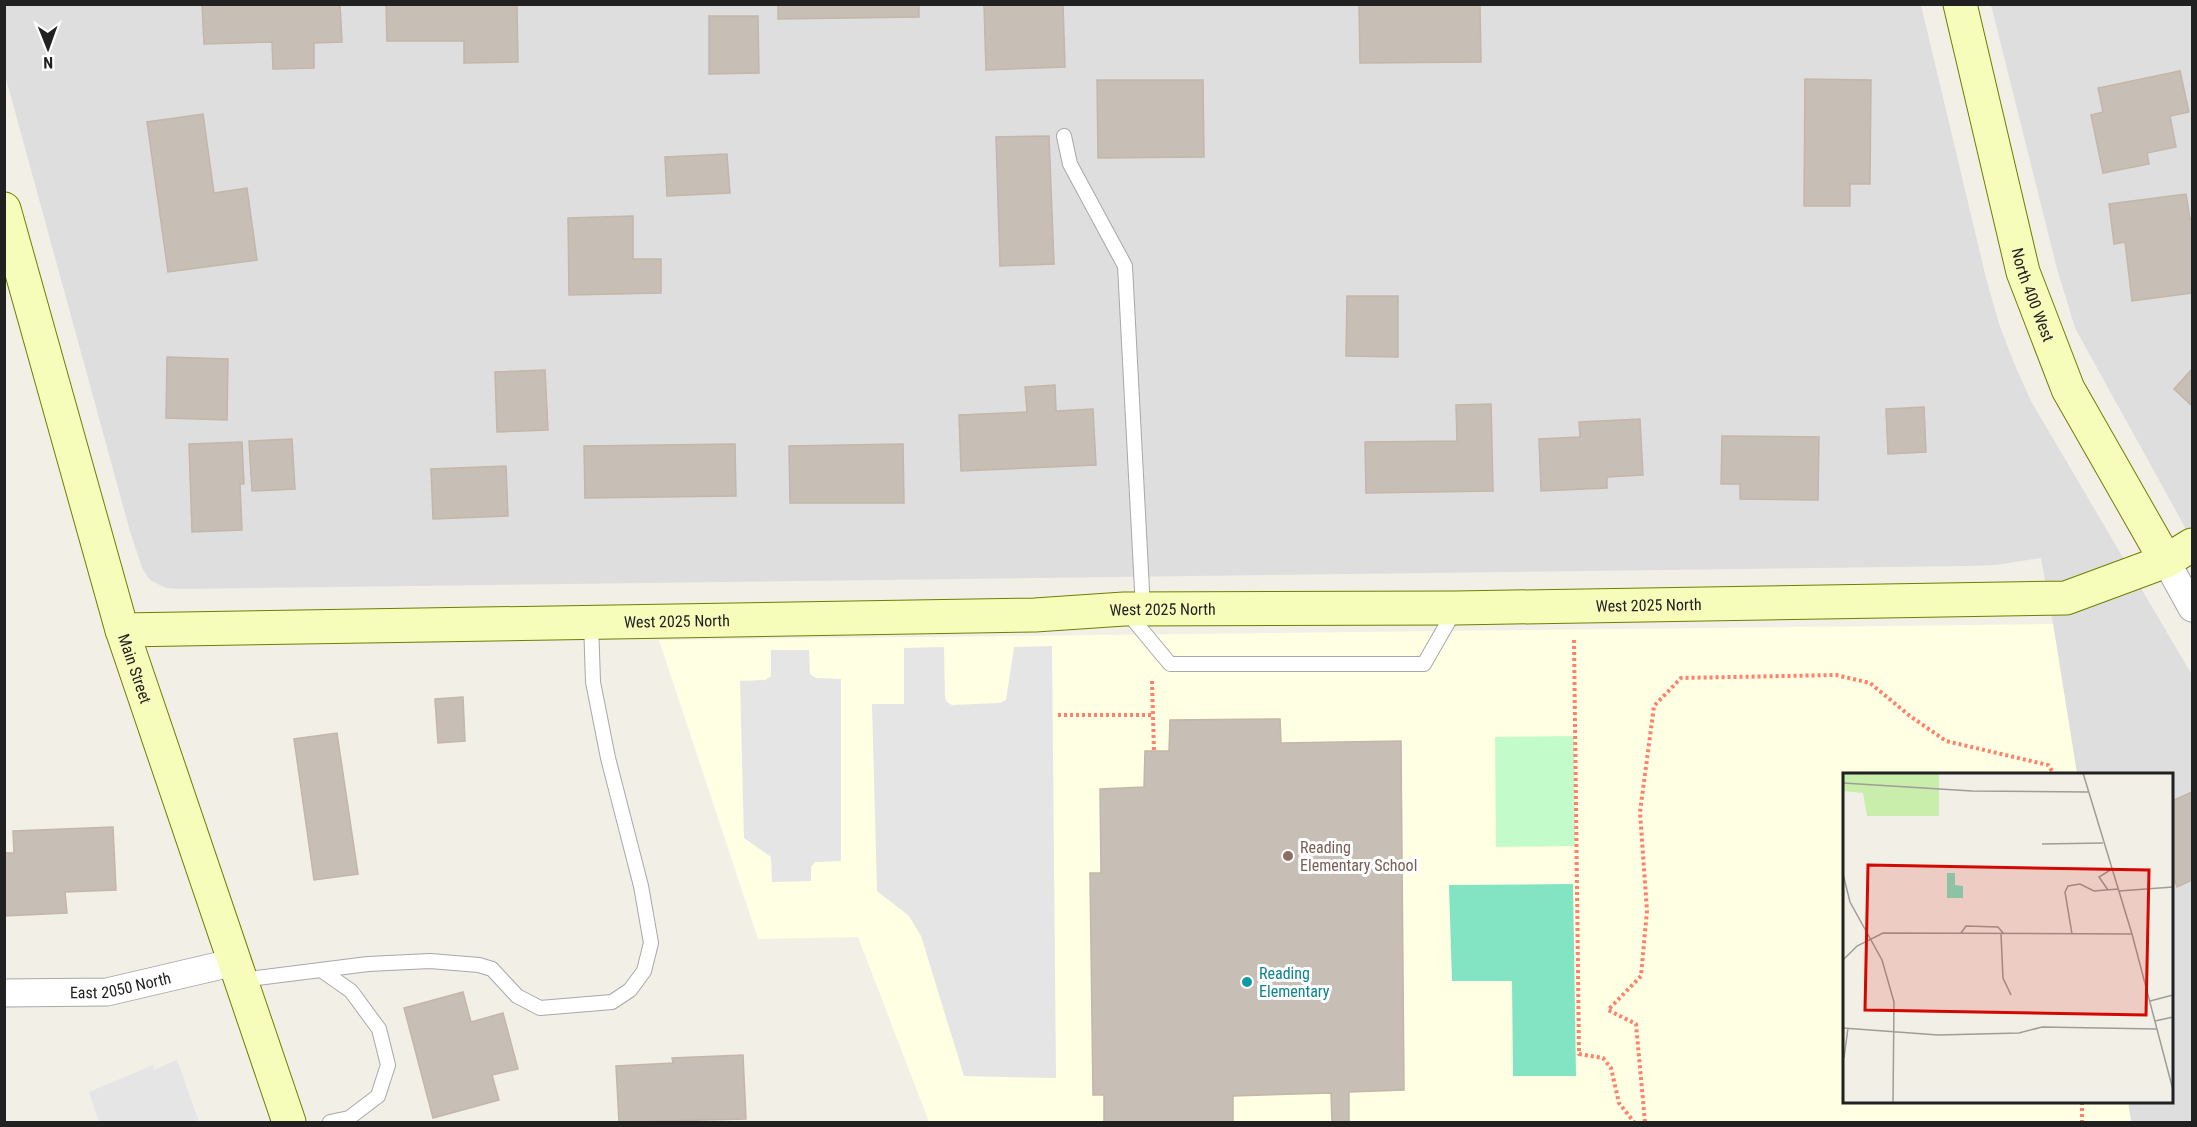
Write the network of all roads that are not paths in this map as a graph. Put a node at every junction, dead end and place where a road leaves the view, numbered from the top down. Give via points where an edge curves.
1 (1960, 4) edge
2 (1064, 136) dead end
3 (4, 208) edge
4 (2179, 553) edge
5 (1456, 608) junction
6 (2193, 608) edge
7 (1134, 609) junction
8 (591, 622) junction
9 (122, 630) junction
10 (321, 970) junction
11 (238, 971) junction
12 (4, 993) edge
13 (289, 1122) edge
14 (330, 1122) edge

1 - 4 street, North 400 West via 2023,272 2068,389
2 - 7 lane via 1070,164 1125,266
3 - 9 street, Main Street
4 - 5 street, West 2025 North via 2066,598
4 - 6 street
5 - 7 street, West 2025 North
5 - 7 lane via 1424,664 1170,664
7 - 8 street, West 2025 North via 1024,615
8 - 9 street, West 2025 North
8 - 10 lane via 593,682 651,943 644,971 630,990 612,1002 540,1008 517,996 492,969 478,965 430,961
9 - 11 street, Main Street
10 - 11 lane
10 - 14 lane via 351,991 379,1029 388,1065 378,1096 349,1118
11 - 12 street, East 2050 North via 107,992
11 - 13 street, Main Street

